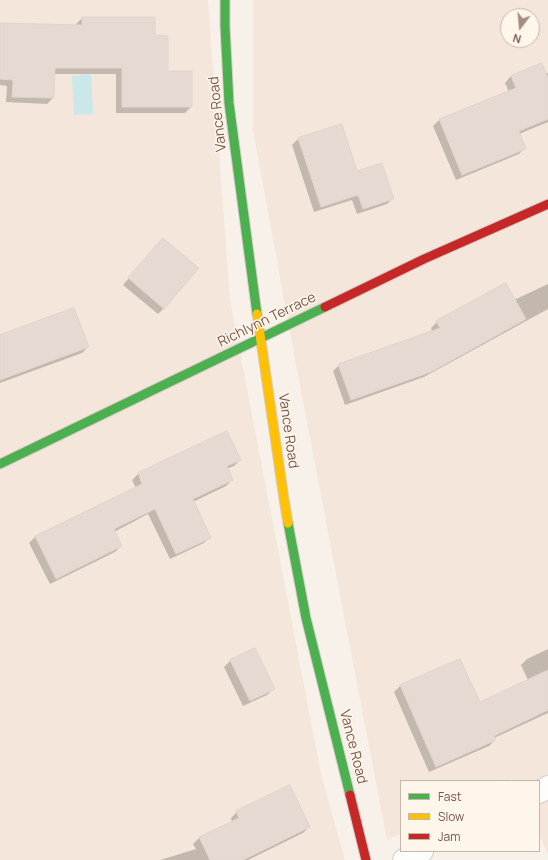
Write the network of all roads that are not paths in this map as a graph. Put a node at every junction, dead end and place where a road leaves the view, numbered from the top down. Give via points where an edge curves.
1 (225, 0) edge
2 (548, 204) edge
3 (260, 338) junction
4 (0, 464) edge
5 (420, 852) edge
6 (366, 860) edge
7 (404, 860) edge

1 - 3 street, Vance Road via 229,103
2 - 3 street, Richlynn Terrace via 424,259
3 - 4 street, Richlynn Terrace
3 - 6 street, Vance Road via 284,499 306,618
5 - 7 street

